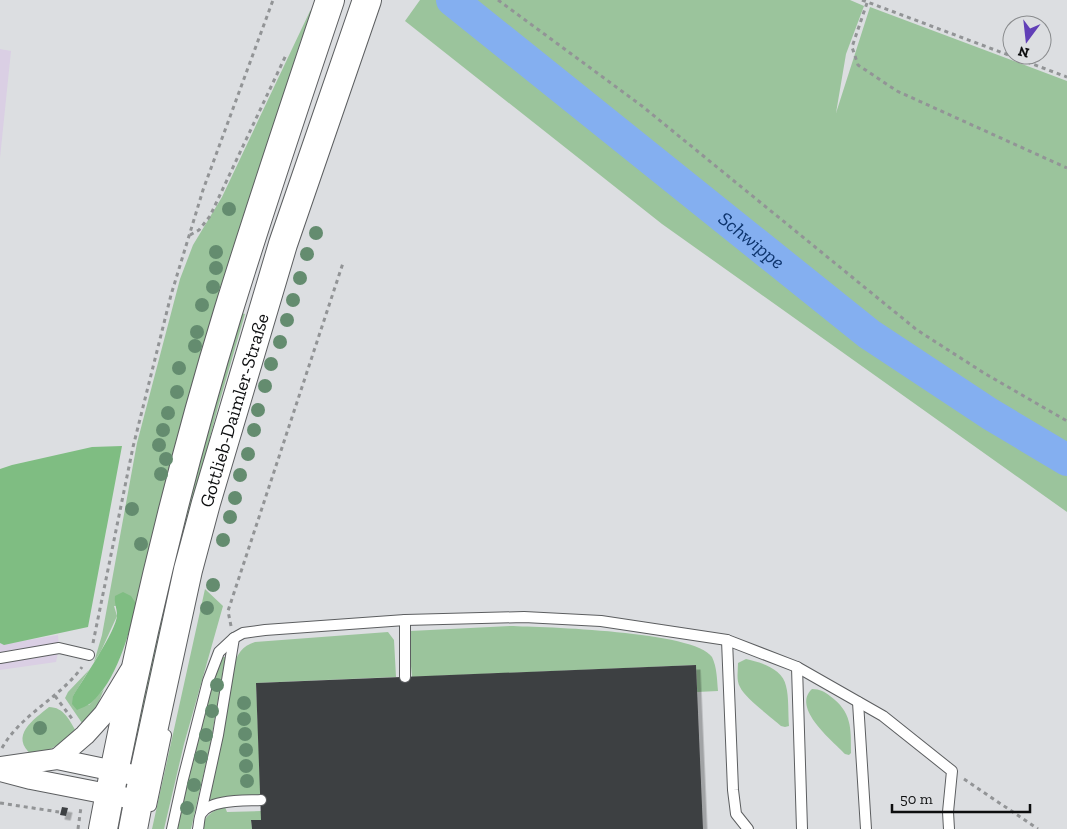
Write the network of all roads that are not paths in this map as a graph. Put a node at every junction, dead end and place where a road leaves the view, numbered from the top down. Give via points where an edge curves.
1 (330, 0) edge
2 (366, 3) edge
3 (188, 570) junction
4 (190, 608) dead end
5 (405, 620) junction
6 (234, 638) junction
7 (727, 640) junction
8 (89, 655) road end
9 (0, 658) edge
10 (138, 659) junction
11 (797, 667) junction
12 (405, 677) dead end
13 (858, 702) junction
14 (168, 723) dead end
15 (56, 759) junction
16 (0, 769) edge
17 (112, 782) junction
18 (261, 800) dead end
19 (141, 805) edge
20 (201, 813) junction
21 (103, 829) edge
22 (172, 829) edge
23 (198, 829) edge
24 (748, 829) edge
25 (802, 829) edge
26 (866, 829) edge
27 (949, 829) edge

1 - 10 main road, Gottlieb-Daimler-Straße via 225,323 177,494
2 - 3 main road, Gottlieb-Daimler-Straße via 284,244
3 - 4 lane
3 - 19 main road, Gottlieb-Daimler-Straße
5 - 6 lane via 258,631
5 - 7 lane via 524,617 592,621
5 - 12 lane
6 - 20 lane
6 - 22 lane via 219,652 208,681
7 - 11 lane
7 - 24 lane via 733,790 736,814
8 - 9 lane via 59,648
10 - 15 street via 104,714
10 - 17 main road, Gottlieb-Daimler-Straße
11 - 13 lane
11 - 25 lane
13 - 26 lane
13 - 27 lane via 883,716 952,771
14 - 19 lane
15 - 16 street
15 - 17 street
16 - 17 street via 31,780
17 - 19 street
17 - 21 main road, Gottlieb-Daimler-Straße
18 - 20 lane via 219,803
20 - 23 lane

